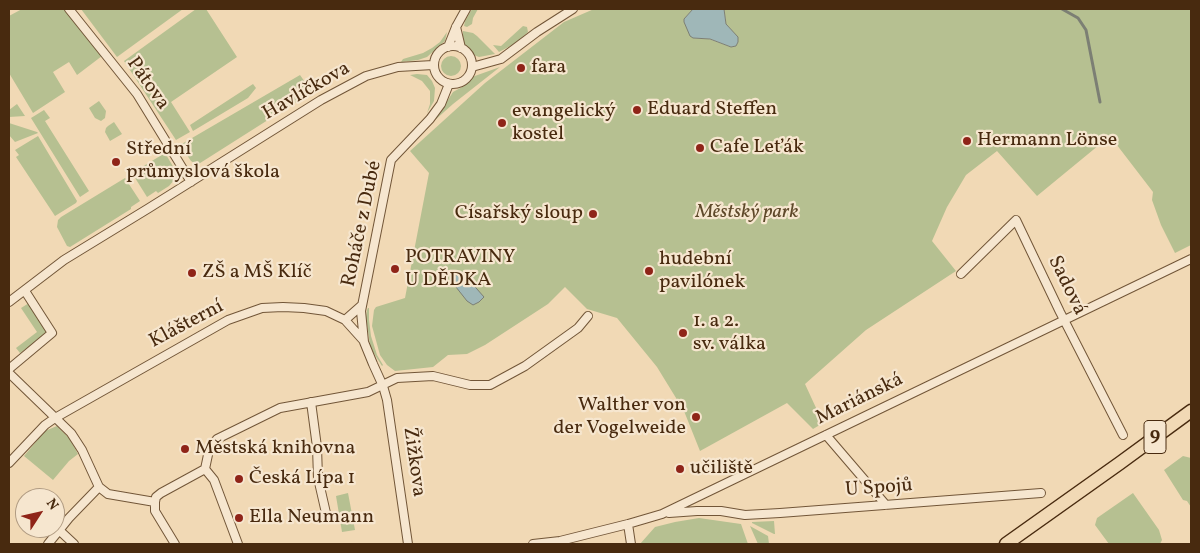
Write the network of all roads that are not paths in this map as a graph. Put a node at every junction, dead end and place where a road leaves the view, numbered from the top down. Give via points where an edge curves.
1 (69, 9) edge
2 (466, 9) edge
3 (573, 9) edge
4 (456, 27) junction
5 (448, 47) junction
6 (461, 48) junction
7 (433, 65) junction
8 (472, 67) junction
9 (448, 84) junction
10 (191, 182) junction
11 (1191, 258) edge
12 (961, 274) dead end
13 (28, 288) junction
14 (9, 302) edge
15 (362, 305) junction
16 (588, 316) dead end
17 (345, 320) junction
18 (1064, 320) junction
19 (364, 342) junction
20 (9, 371) edge
21 (383, 386) junction
22 (311, 402) junction
23 (1191, 411) edge
24 (55, 418) junction
25 (1122, 434) dead end
26 (826, 435) junction
27 (9, 463) edge
28 (204, 469) junction
29 (99, 487) junction
30 (1041, 493) dead end
31 (154, 502) junction
32 (886, 505) junction
33 (326, 513) dead end
34 (662, 514) junction
35 (65, 523) edge
36 (628, 524) junction
37 (175, 544) edge
38 (238, 544) edge
39 (408, 544) edge
40 (533, 544) edge
41 (631, 544) edge
42 (1006, 544) edge

1 - 10 street, Pátova via 137,94
2 - 4 street
3 - 8 street via 501,59
4 - 5 street
4 - 6 street
5 - 6 street
5 - 7 street via 440,50
6 - 8 street via 470,57
7 - 9 street via 438,78
7 - 10 street, Havlíčkova via 398,67 366,76 321,100
8 - 9 street via 464,81
9 - 15 street, Roháče z Dubé via 441,104 430,119 392,160
10 - 13 street, Havlíčkova via 64,260
11 - 18 street, Mariánská
12 - 18 street, Sadová via 1016,220
13 - 14 street, Havlíčkova
13 - 20 street via 52,333
15 - 17 street
15 - 19 street, Roháče z Dubé
16 - 21 street via 578,328 525,366 490,385 470,385 433,376 397,378
17 - 19 street, Klášterní
17 - 24 street, Klášterní via 326,311 262,308 220,324
18 - 25 street, Sadová
18 - 26 street, Mariánská
19 - 21 street, Roháče z Dubé
20 - 24 street
21 - 22 street via 368,392
21 - 39 street, Žižkova via 392,426
22 - 28 street via 280,408 217,439 209,450
22 - 33 street via 318,478
23 - 42 main road, 9
24 - 27 street, Klášterní
24 - 29 street via 71,433 82,450
26 - 32 street
26 - 34 street, Mariánská
28 - 31 street via 161,493
28 - 38 street via 214,480
29 - 31 street via 108,494
29 - 35 street
30 - 32 street, U Spojů
31 - 37 street via 155,512
32 - 34 street, U Spojů via 745,515 697,511
34 - 36 street, Mariánská
36 - 40 street, Mariánská via 560,541
36 - 41 street

